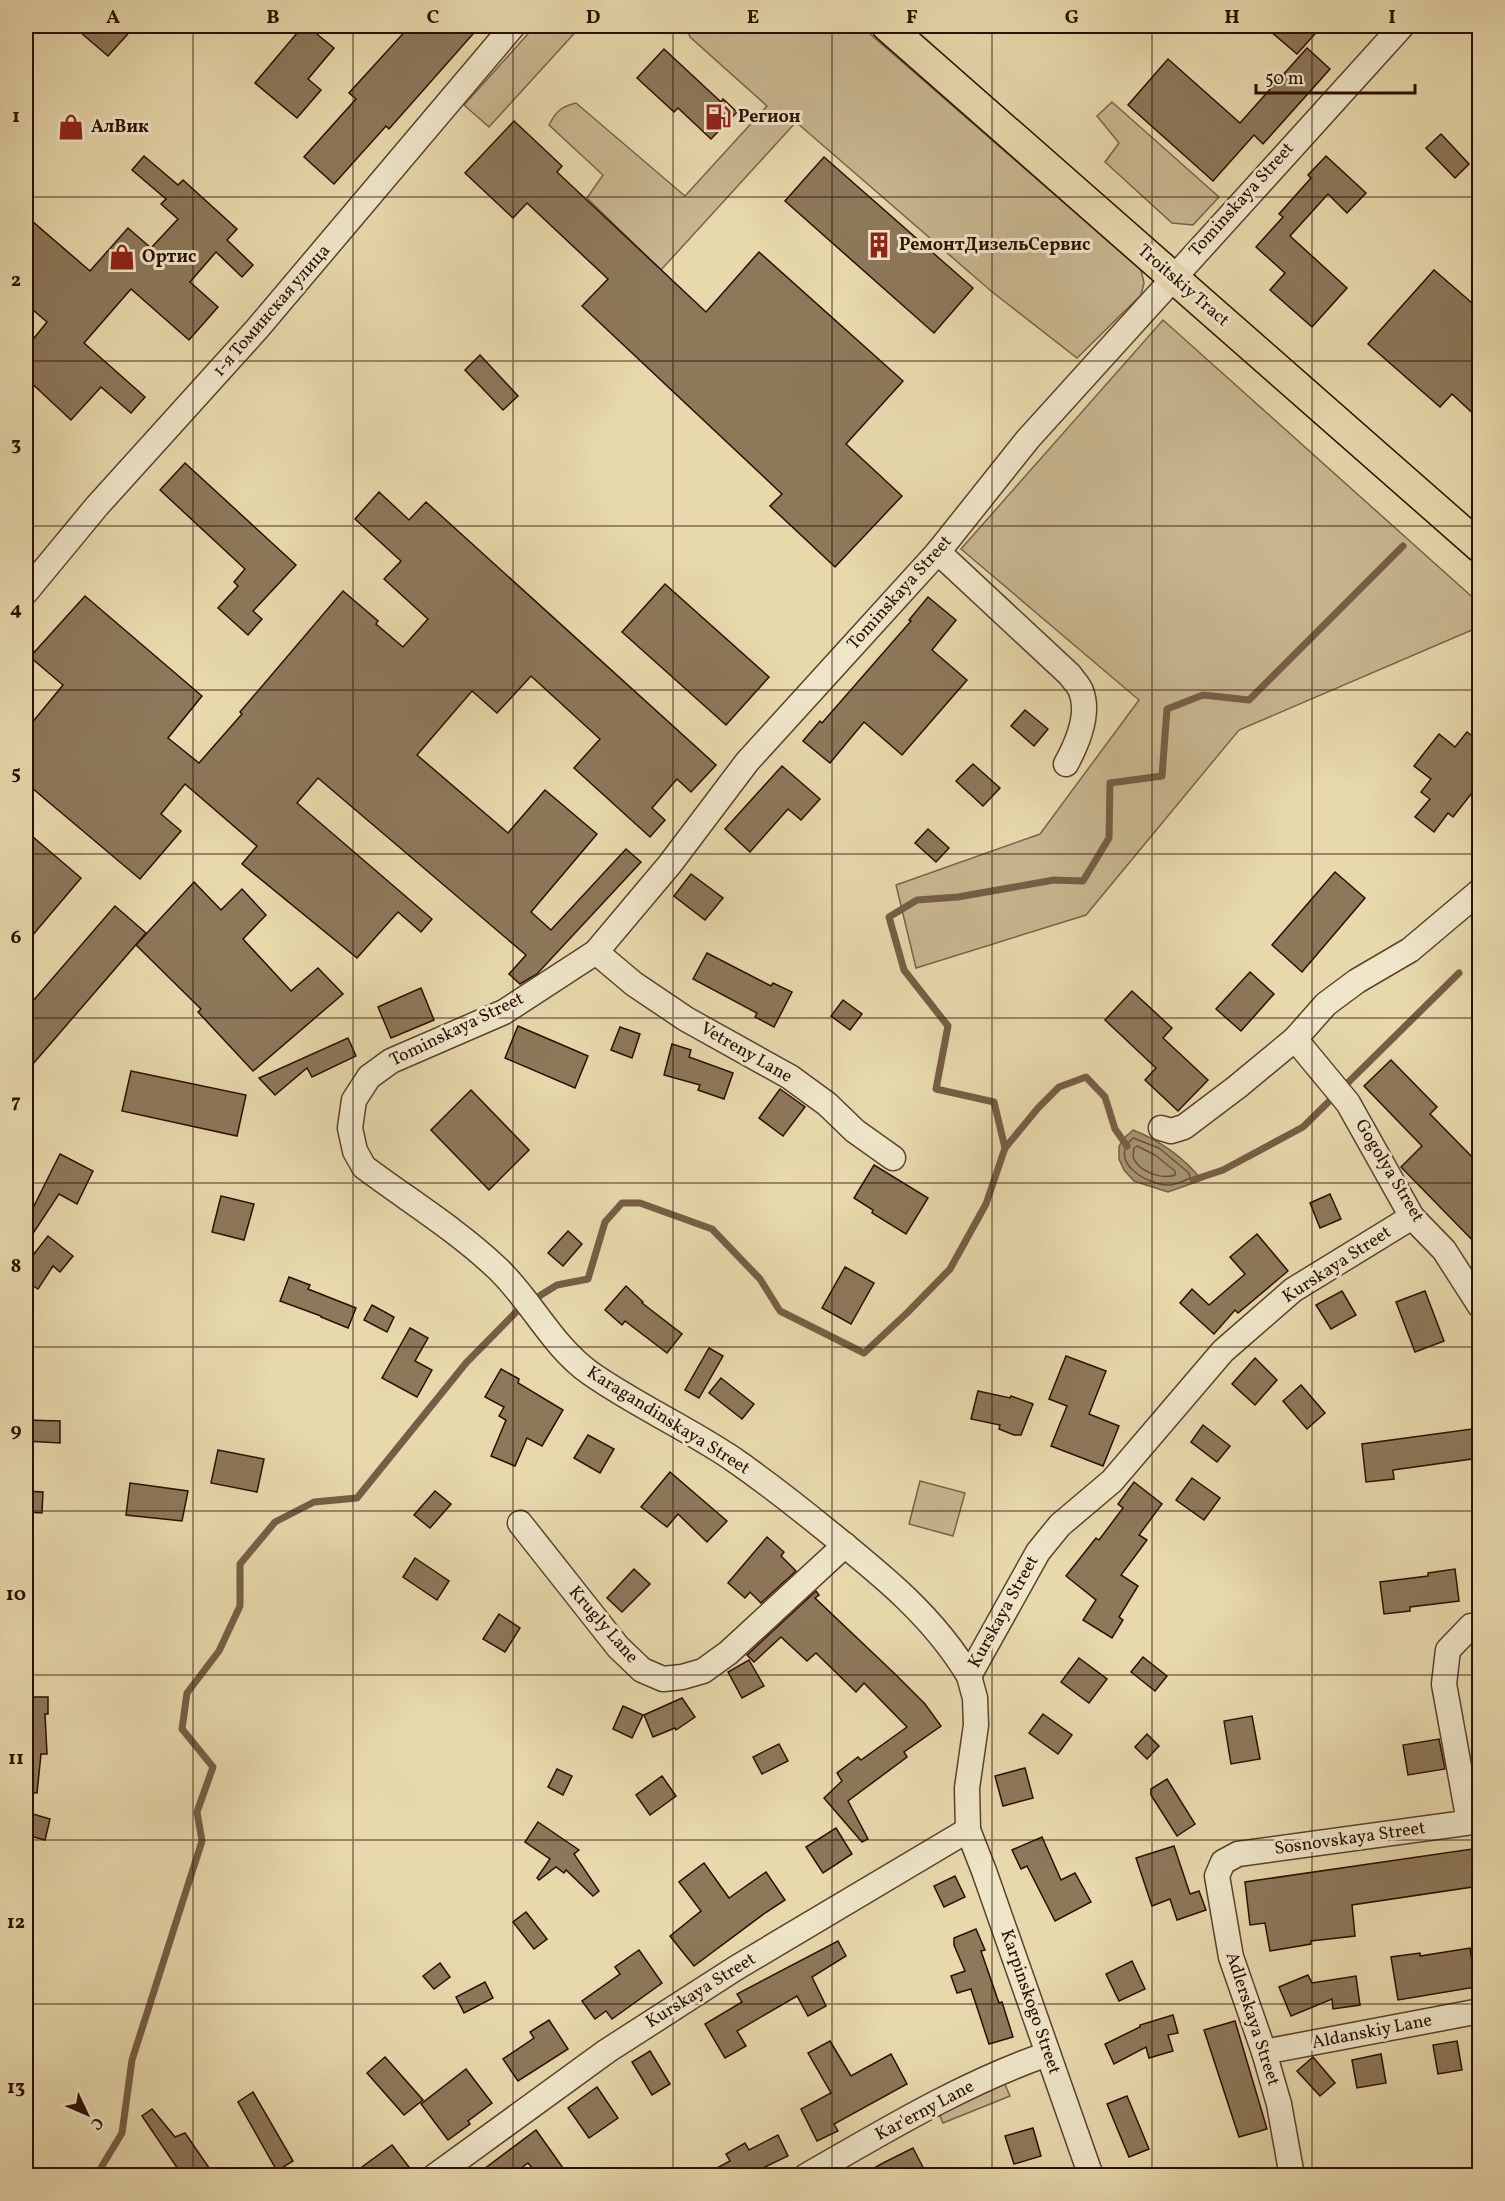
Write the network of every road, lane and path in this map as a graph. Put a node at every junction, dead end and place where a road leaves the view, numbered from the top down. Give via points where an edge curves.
1 (513, 26) edge
2 (887, 26) edge
3 (1401, 26) edge
4 (1172, 277) junction
5 (1479, 547) edge
6 (938, 552) junction
7 (26, 592) edge
8 (1066, 764) dead end
9 (1479, 891) edge
10 (596, 952) junction
11 (1295, 1039) junction
12 (354, 1100) joint
13 (1161, 1128) dead end
14 (893, 1158) dead end
15 (1412, 1217) junction
16 (1479, 1306) edge
17 (520, 1523) dead end
18 (845, 1545) junction
19 (1471, 1626) dead end
20 (969, 1676) junction
21 (1474, 1821) edge
22 (968, 1830) junction
23 (1223, 1862) joint
24 (1479, 2012) edge
25 (1264, 2052) junction
26 (1048, 2054) junction
27 (435, 2175) edge
28 (806, 2175) edge
29 (1091, 2175) edge
30 (1292, 2175) edge

1 - 7 street, 1-я Томинская улица via 250,337
2 - 4 main road, Troitskiy Tract
3 - 4 street, Tominskaya Street
4 - 5 main road, Troitskiy Tract
4 - 6 street, Tominskaya Street via 1028,439
6 - 8 street via 1070,675 1081,690 1084,711 1075,748
6 - 10 street, Tominskaya Street via 747,762 670,864
9 - 11 street via 1410,950 1326,1004
10 - 12 street, Tominskaya Street via 504,1012 391,1061 369,1077
10 - 14 street, Vetreny Lane via 686,1019 790,1077
11 - 13 street via 1184,1127 1171,1131
11 - 15 street, Gogolya Street via 1348,1103
12 - 18 street, Karagandinskaya Street via 350,1128 364,1167 497,1268 568,1353 590,1373 729,1457
15 - 16 street, Gogolya Street via 1444,1250
15 - 20 street, Kurskaya Street via 1293,1290 1223,1351 1112,1481 1060,1526 1038,1552
17 - 18 street, Krugly Lane via 618,1647 642,1670 663,1679 703,1671 728,1653
18 - 20 street, Karagandinskaya Street via 932,1624
19 - 21 street via 1448,1650 1444,1684
20 - 22 street, Kurskaya Street via 976,1725 967,1788
21 - 23 street, Sosnovskaya Street via 1238,1854
22 - 26 street, Karpinskogo Street
22 - 27 street, Kurskaya Street via 736,1968 607,2051
23 - 25 street, Adlerskaya Street via 1217,1876 1230,1957
24 - 25 street, Aldanskiy Lane
25 - 30 street, Adlerskaya Street via 1279,2104
26 - 28 street, Kar'erny Lane via 992,2076
26 - 29 street, Karpinskogo Street

